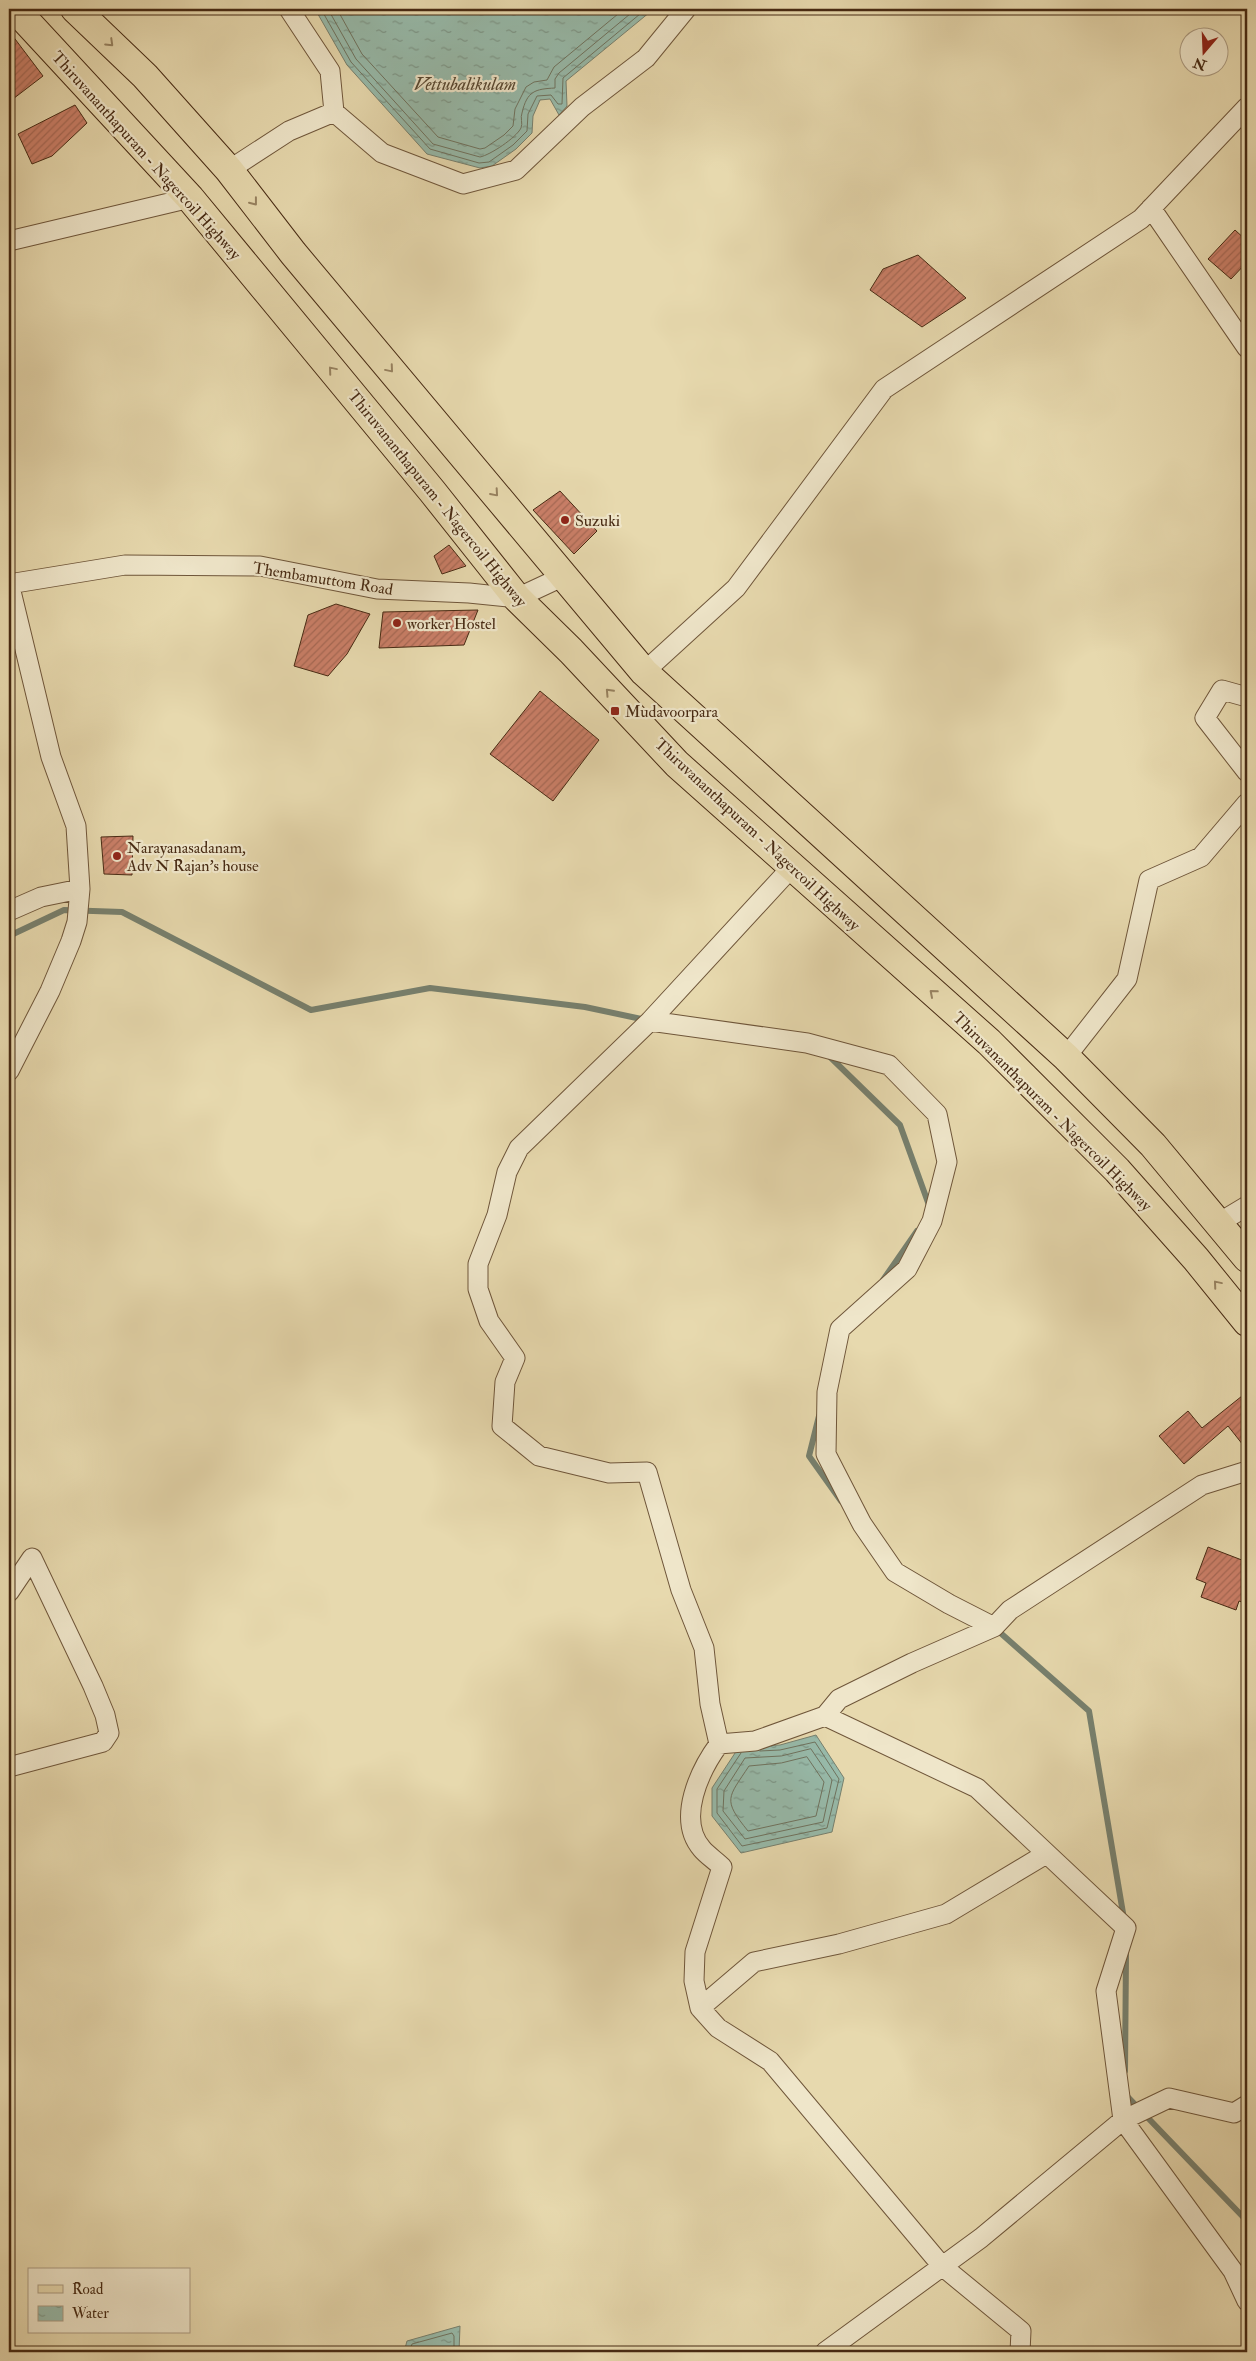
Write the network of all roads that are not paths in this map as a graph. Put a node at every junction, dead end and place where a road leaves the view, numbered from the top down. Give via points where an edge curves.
1 (15, 9) edge
2 (75, 9) edge
3 (289, 9) edge
4 (686, 9) edge
5 (1247, 108) edge
6 (334, 112) junction
7 (229, 170) junction
8 (190, 198) junction
9 (1151, 208) junction
10 (9, 241) edge
11 (1247, 348) edge
12 (562, 576) junction
13 (9, 584) edge
14 (517, 598) junction
15 (644, 672) junction
16 (1247, 697) edge
17 (1247, 772) edge
18 (1247, 803) edge
19 (791, 868) junction
20 (80, 889) junction
21 (9, 911) edge
22 (650, 1021) junction
23 (1066, 1057) junction
24 (9, 1071) edge
25 (1247, 1206) edge
26 (1216, 1224) junction
27 (1247, 1258) edge
28 (1247, 1322) edge
29 (1247, 1471) edge
30 (9, 1592) edge
31 (994, 1627) junction
32 (825, 1716) junction
33 (719, 1744) junction
34 (9, 1767) edge
35 (1046, 1854) junction
36 (700, 2008) junction
37 (1247, 2105) edge
38 (1125, 2119) junction
39 (942, 2266) junction
40 (1247, 2301) edge
41 (825, 2352) edge
42 (1020, 2352) edge

1 - 8 main road, Thiruvananthapuram - Nagercoil Highway
2 -> 7 main road via 145,76
3 - 6 street via 330,71
4 - 6 street via 646,58 582,107 516,170 463,184 382,153
5 - 9 street
6 - 7 street via 289,131
7 -> 12 main road via 300,261
8 - 10 street
14 -> 8 main road, Thiruvananthapuram - Nagercoil Highway
9 - 11 street
9 - 15 street via 1141,219 884,389 736,588
12 - 14 street
12 - 15 main road
13 - 14 street, Thembamuttom Road via 126,565 260,566 377,589
13 - 20 street via 51,757 76,826
19 -> 14 main road, Thiruvananthapuram - Nagercoil Highway via 677,764
15 - 23 main road
16 - 17 street via 1222,690 1205,718
18 - 23 street via 1201,857 1149,880 1127,979
19 - 22 street
28 -> 19 main road, Thiruvananthapuram - Nagercoil Highway via 1196,1258 1117,1170 989,1042
20 - 21 street via 41,897
20 - 24 street via 77,922 50,991
22 - 31 street via 807,1043 889,1065 937,1114 947,1162 932,1221 907,1268 840,1329 827,1392 826,1454 862,1524 895,1572
22 - 33 street via 519,1148 507,1172 497,1215 478,1264 478,1290 489,1321 515,1358 505,1382 502,1426 539,1456 609,1473 647,1472 681,1590 704,1648 710,1704
23 - 26 main road via 1153,1145
25 - 26 street
26 - 27 main road
29 - 31 street via 1202,1485 1010,1610
30 - 34 street via 32,1558 93,1686 109,1733 103,1742
31 - 32 street via 839,1699
32 - 33 street via 754,1741
32 - 35 street via 977,1788
33 - 36 street via 696,1787 690,1821 700,1848 722,1867 695,1952 694,1981
35 - 36 street via 946,1914 839,1944 754,1962
35 - 38 street via 1126,1928 1106,1991
36 - 39 street via 718,2028 770,2061
37 - 38 street via 1234,2113 1169,2098
38 - 39 street via 981,2238
38 - 40 street via 1233,2271
39 - 41 street
39 - 42 street via 1021,2331

